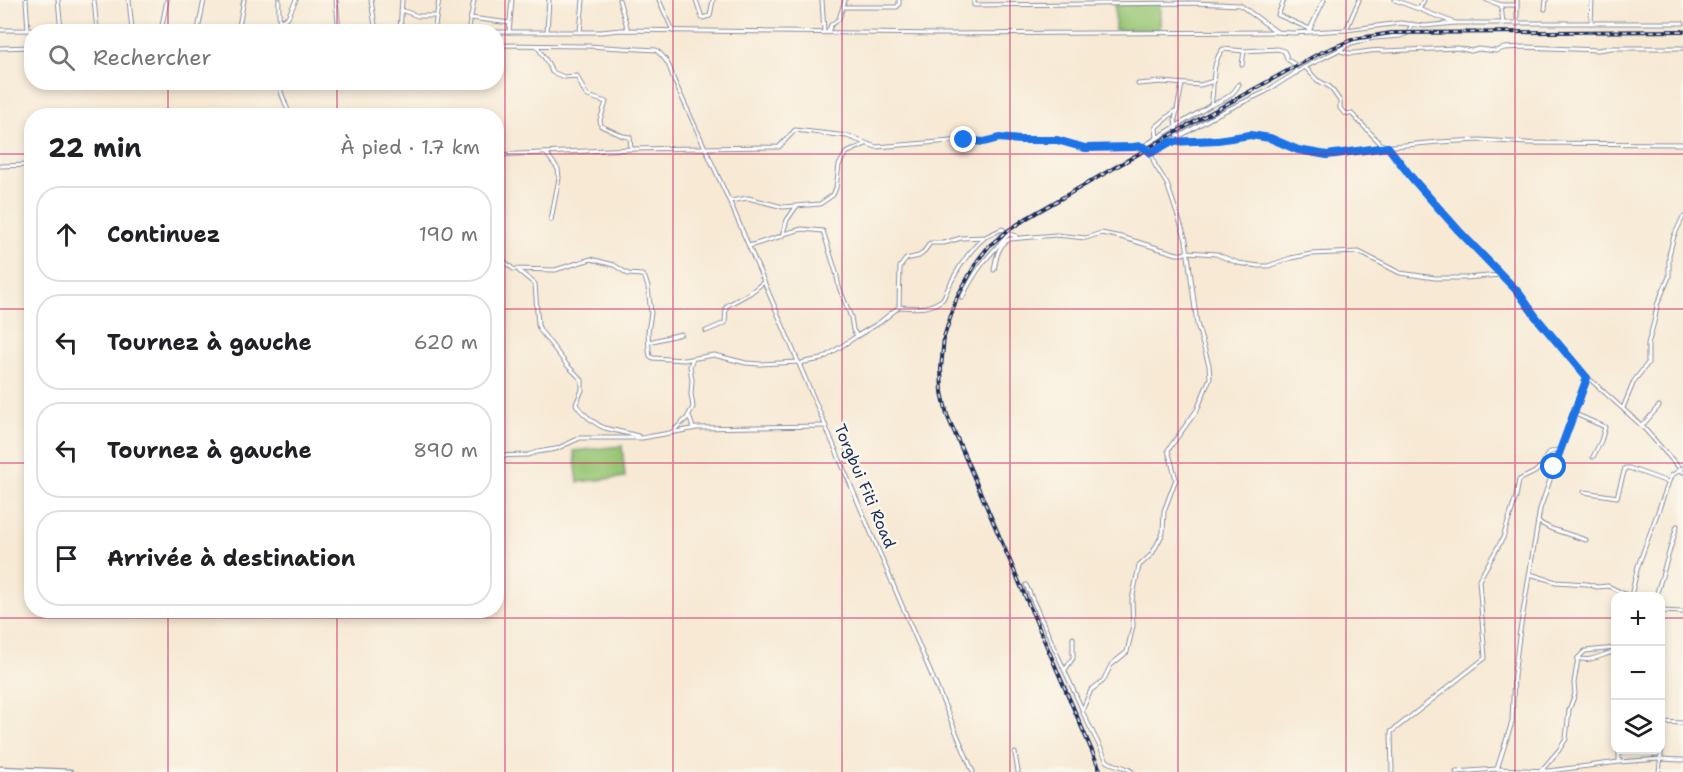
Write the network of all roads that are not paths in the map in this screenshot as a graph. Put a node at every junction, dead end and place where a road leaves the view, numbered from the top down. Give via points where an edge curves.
1 (26, 0) edge
2 (58, 0) edge
3 (94, 0) edge
4 (129, 0) edge
5 (167, 0) edge
6 (204, 0) edge
7 (244, 0) edge
8 (279, 0) edge
9 (296, 0) edge
10 (336, 0) edge
11 (371, 0) edge
12 (402, 0) edge
13 (439, 0) edge
14 (474, 0) edge
15 (512, 0) edge
16 (549, 0) edge
17 (583, 0) edge
18 (619, 0) edge
19 (659, 0) edge
20 (696, 0) edge
21 (713, 0) edge
22 (822, 0) edge
23 (845, 0) edge
24 (899, 0) edge
25 (974, 0) edge
26 (1242, 0) edge
27 (1284, 0) edge
28 (1324, 0) edge
29 (1359, 0) edge
30 (1395, 0) edge
31 (1424, 0) edge
32 (1487, 0) edge
33 (1517, 0) edge
34 (1546, 0) edge
35 (1592, 0) edge
36 (1194, 1) edge
37 (1009, 2) edge
38 (1048, 2) edge
39 (1083, 2) edge
40 (1128, 2) edge
41 (1160, 2) edge
42 (1240, 5) junction
43 (1501, 5) junction
44 (1517, 5) junction
45 (843, 8) junction
46 (1419, 9) junction
47 (1545, 9) dead end
48 (401, 10) junction
49 (436, 16) junction
50 (471, 18) junction
51 (279, 22) joint
52 (510, 23) junction
53 (1455, 23) junction
54 (1591, 23) junction
55 (1683, 23) edge
56 (28, 24) edge
57 (60, 24) edge
58 (96, 24) edge
59 (131, 24) edge
60 (162, 24) edge
61 (199, 24) edge
62 (239, 24) edge
63 (338, 24) edge
64 (375, 24) edge
65 (400, 24) edge
66 (435, 24) edge
67 (470, 24) edge
68 (1412, 24) junction
69 (1503, 24) junction
70 (1516, 24) junction
71 (0, 30) edge
72 (24, 30) edge
73 (1347, 30) junction
74 (628, 31) junction
75 (673, 31) junction
76 (1309, 31) junction
77 (547, 32) junction
78 (580, 32) junction
79 (826, 32) junction
80 (1276, 32) junction
81 (504, 33) edge
82 (509, 33) junction
83 (504, 45) edge
84 (537, 46) junction
85 (24, 47) edge
86 (0, 48) edge
87 (1683, 48) edge
88 (1339, 50) junction
89 (1244, 51) junction
90 (1242, 65) dead end
91 (1305, 67) junction
92 (1296, 73) junction
93 (1214, 81) junction
94 (1138, 84) dead end
95 (1182, 84) junction
96 (1239, 84) dead end
97 (281, 90) edge
98 (1212, 105) junction
99 (287, 108) edge
100 (1176, 110) junction
101 (1176, 127) junction
102 (1178, 137) junction
103 (1157, 138) junction
104 (1170, 142) junction
105 (867, 144) junction
106 (1683, 144) edge
107 (1144, 146) junction
108 (1388, 147) junction
109 (632, 149) junction
110 (706, 149) junction
111 (546, 153) junction
112 (1151, 153) junction
113 (504, 155) edge
114 (24, 165) edge
115 (0, 166) edge
116 (730, 201) junction
117 (796, 206) junction
118 (1683, 217) edge
119 (551, 220) dead end
120 (783, 234) junction
121 (1009, 234) junction
122 (985, 237) junction
123 (1020, 237) junction
124 (749, 246) junction
125 (1187, 252) junction
126 (504, 260) edge
127 (518, 270) junction
128 (994, 270) dead end
129 (1500, 275) junction
130 (764, 282) junction
131 (962, 298) dead end
132 (899, 307) junction
133 (706, 331) dead end
134 (681, 334) dead end
135 (857, 336) junction
136 (649, 342) junction
137 (693, 358) junction
138 (684, 360) junction
139 (799, 363) junction
140 (690, 366) junction
141 (1587, 378) junction
142 (1659, 406) dead end
143 (1623, 408) junction
144 (1573, 413) junction
145 (689, 416) junction
146 (826, 426) junction
147 (1642, 426) junction
148 (693, 428) junction
149 (672, 432) junction
150 (642, 438) junction
151 (1560, 450) junction
152 (504, 456) edge
153 (1593, 457) dead end
154 (1682, 470) edge
155 (1668, 482) junction
156 (1584, 492) dead end
157 (1538, 522) junction
158 (1677, 526) dead end
159 (1586, 540) dead end
160 (1530, 574) junction
161 (1026, 585) dead end
162 (1620, 592) edge
163 (1631, 592) edge
164 (1657, 592) edge
165 (1665, 612) edge
166 (1683, 612) edge
167 (1073, 638) dead end
168 (1611, 649) edge
169 (1611, 651) edge
170 (1578, 658) junction
171 (1065, 671) junction
172 (1083, 710) junction
173 (1665, 722) edge
174 (1683, 723) edge
175 (1015, 753) dead end
176 (1619, 754) edge
177 (1661, 754) edge
178 (1660, 759) junction
179 (1683, 760) edge
180 (1619, 762) junction
181 (0, 769) edge
182 (1497, 769) junction
183 (1541, 771) edge
184 (70, 772) edge
185 (973, 772) edge
186 (1018, 772) edge
187 (1132, 772) edge
188 (1392, 772) edge
189 (1456, 772) edge
190 (1659, 772) edge

1 - 56 street
2 - 57 street
3 - 58 street
4 - 59 street
5 - 60 street
6 - 61 street
7 - 62 street
8 - 51 street
9 - 51 street via 288,17
10 - 63 street
11 - 64 street
12 - 48 street
13 - 49 street
14 - 50 street
15 - 52 street
16 - 77 street
17 - 78 street
18 - 74 street
19 - 75 street
20 - 21 street via 702,18 710,16
22 - 79 street
23 - 45 street
24 - 45 street via 897,7
25 - 37 street via 974,5
26 - 42 street
27 - 76 street via 1278,15
28 - 76 street
29 - 73 street
30 - 46 street
31 - 46 street
32 - 43 street
33 - 44 street
34 - 47 street
35 - 54 street
36 - 41 street
36 - 42 street
37 - 38 street
38 - 39 street
39 - 40 street
40 - 41 street
42 - 80 street
43 - 44 street
43 - 69 street
44 - 70 street
45 - 79 street via 839,19
46 - 53 street
48 - 49 street via 418,16
48 - 65 street
49 - 66 street
50 - 52 street
50 - 67 street
52 - 82 street
53 - 68 street
53 - 69 street
54 - 55 street
54 - 70 street
68 - 73 street
68 - 88 street via 1403,36 1361,40
69 - 70 street
71 - 72 street
73 - 76 street
74 - 75 street
74 - 78 street
75 - 79 street
76 - 80 street
77 - 78 street
77 - 82 street
79 - 80 street
81 - 82 street
83 - 84 street, Torgbui Fiti Road
84 - 109 street via 552,72 564,77 577,76 588,96 606,102 599,123 630,137
84 - 110 street, Torgbui Fiti Road via 656,50 670,66
85 - 86 street
87 - 88 street via 1457,48 1351,54
88 - 91 street
89 - 90 street
89 - 92 street via 1284,51
89 - 93 street via 1220,51
91 - 92 street
91 - 108 street via 1330,87 1344,113 1352,114
92 - 102 street
93 - 95 street
93 - 98 street
94 - 95 street
95 - 100 street
96 - 98 street via 1229,96
97 - 99 street
98 - 101 street
100 - 101 street
100 - 103 street via 1156,127
101 - 102 street
101 - 103 street
102 - 104 street
103 - 107 street
104 - 108 street via 1256,135 1298,150 1327,155
104 - 112 street
105 - 107 street via 876,147 999,138 1057,140 1085,148
105 - 110 street via 847,136 795,130 779,147
105 - 117 street via 846,153 833,195 814,206
106 - 108 street via 1480,140
107 - 112 street
108 - 129 street
109 - 110 street
109 - 111 street
110 - 116 street, Torgbui Fiti Road
111 - 113 street
111 - 119 street via 558,169 559,178
112 - 125 street via 1167,183
114 - 115 street
116 - 117 street via 748,198 783,207
116 - 124 street, Torgbui Fiti Road
117 - 120 street
118 - 143 street via 1669,255 1669,277 1657,305 1648,363 1634,381
120 - 124 street
120 - 135 street via 823,231
121 - 122 street via 1002,229
121 - 123 street
121 - 131 street via 978,268
122 - 132 street via 973,248 941,302 927,308
122 - 132 street via 930,243 919,256 906,259 900,267
123 - 125 street via 1086,238 1101,233 1178,254
123 - 128 street via 1005,241
124 - 130 street, Torgbui Fiti Road
125 - 129 street via 1268,266 1311,254 1359,252 1400,273 1423,277
125 - 172 street via 1197,324 1210,378 1197,410 1168,450 1176,479 1164,511 1163,533 1152,554 1139,566 1127,652 1091,690
126 - 127 street
127 - 136 street via 555,270 591,259 614,265 628,274 642,275 648,287 651,313
127 - 150 street via 535,284 540,330 582,380 577,407 604,428
129 - 141 street via 1507,278
130 - 133 street via 726,307 725,323
130 - 139 street, Torgbui Fiti Road
132 - 135 street
134 - 136 street
135 - 139 street via 822,359
136 - 138 street via 653,358
137 - 138 street
137 - 139 street via 714,355 746,363
137 - 140 street
138 - 140 street
139 - 146 street, Torgbui Fiti Road
140 - 145 street via 693,406
141 - 143 street
141 - 144 street
142 - 147 street
143 - 147 street
144 - 151 street
144 - 153 street via 1605,427
145 - 148 street
145 - 149 street
146 - 148 street
146 - 185 street, Torgbui Fiti Road
147 - 154 street
148 - 149 street
149 - 150 street
150 - 152 street via 579,438 556,449
151 - 157 street
151 - 188 street via 1548,453 1535,472 1519,480 1503,538 1479,580 1485,658 1391,732
154 - 155 street
155 - 156 street via 1625,468 1617,497
155 - 163 street
157 - 159 street
157 - 160 street
158 - 164 street
160 - 162 street via 1556,582 1608,586
160 - 182 street via 1515,666 1512,722
161 - 171 street
165 - 166 street
167 - 171 street via 1073,658
168 - 170 street via 1585,651
169 - 170 street via 1592,659
170 - 183 street via 1566,739
171 - 172 street
172 - 187 street via 1107,761
173 - 174 street
175 - 186 street
176 - 180 street
177 - 178 street
178 - 179 street
178 - 180 street
178 - 190 street
180 - 183 street
181 - 184 street
182 - 183 street
182 - 189 street

